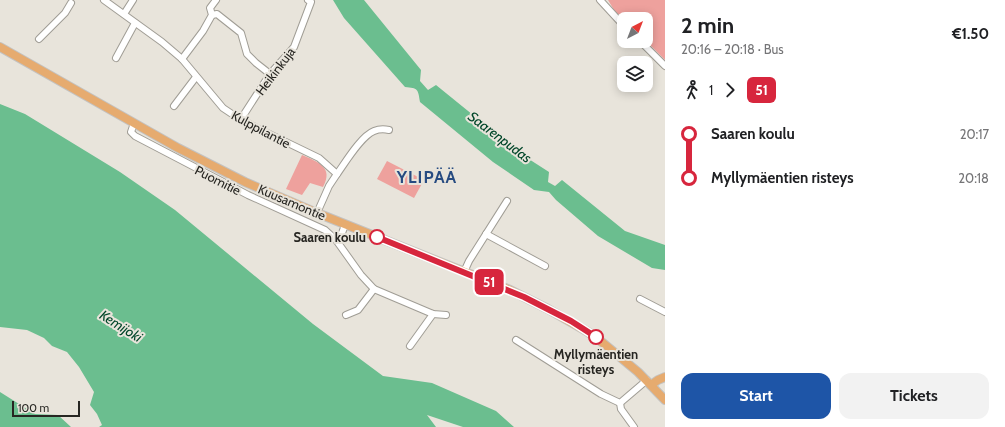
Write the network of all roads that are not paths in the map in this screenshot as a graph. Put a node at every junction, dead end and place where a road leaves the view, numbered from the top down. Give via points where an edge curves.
1 (104, 0) edge
2 (134, 0) edge
3 (216, 0) edge
4 (308, 0) edge
5 (600, 0) edge
6 (70, 1) edge
7 (124, 14) junction
8 (212, 15) junction
9 (617, 18) edge
10 (135, 22) junction
11 (39, 40) dead end
12 (0, 47) edge
13 (647, 48) edge
14 (116, 58) dead end
15 (182, 59) junction
16 (665, 66) edge
17 (270, 74) junction
18 (196, 77) junction
19 (174, 106) dead end
20 (240, 119) junction
21 (134, 123) junction
22 (390, 130) dead end
23 (336, 174) junction
24 (507, 201) dead end
25 (317, 213) junction
26 (345, 224) junction
27 (486, 234) junction
28 (336, 240) junction
29 (545, 266) dead end
30 (464, 272) junction
31 (374, 289) junction
32 (640, 299) dead end
33 (665, 312) edge
34 (433, 314) junction
35 (346, 315) dead end
36 (446, 315) dead end
37 (516, 340) dead end
38 (410, 346) dead end
39 (665, 377) edge
40 (649, 383) junction
41 (665, 400) edge
42 (620, 403) junction
43 (634, 427) edge

1 - 7 street, Kulppilantie
2 - 7 street
3 - 8 street via 210,8
4 - 17 street, Heikinkuja via 311,2 294,47
5 - 9 street
6 - 11 street via 65,13
7 - 10 street, Kulppilantie
8 - 15 street via 204,31
8 - 17 street via 217,14 242,33 247,54
10 - 14 street
10 - 15 street, Kulppilantie
12 - 21 main road, Kuusamontie
13 - 16 street
15 - 18 street, Kulppilantie
17 - 20 street, Heikinkuja
18 - 19 street
18 - 20 street, Kulppilantie via 223,108
20 - 23 street, Kulppilantie via 318,158
21 - 25 main road, Kuusamontie via 212,166
21 - 28 street, Puomitie via 131,132 135,136 248,195 319,226
22 - 23 street via 376,130 368,134
23 - 25 street
24 - 27 street
25 - 26 main road, Kuusamontie
26 - 28 street
26 - 30 main road, Kuusamontie
27 - 29 street
27 - 30 street
28 - 31 street, Puomitie
30 - 40 main road, Kuusamontie via 524,297 571,321 603,343
31 - 34 street, Puomitie
31 - 35 street via 358,310
32 - 33 street
34 - 36 street, Puomitie
34 - 38 street
37 - 42 street via 601,394
39 - 40 main road
40 - 41 main road, Kuusamontie
40 - 42 street
42 - 43 street via 621,409

